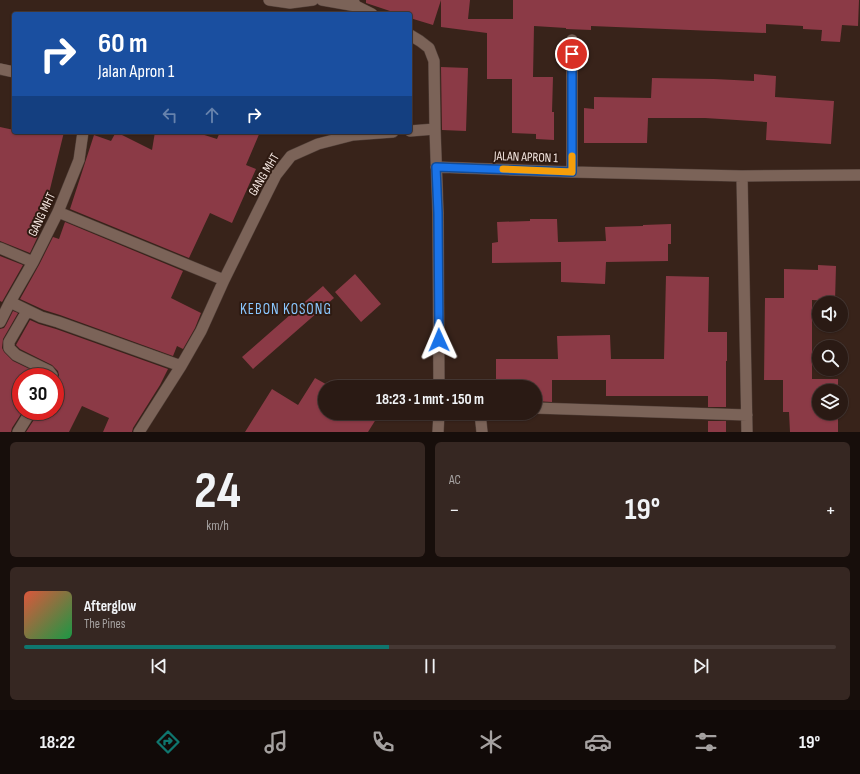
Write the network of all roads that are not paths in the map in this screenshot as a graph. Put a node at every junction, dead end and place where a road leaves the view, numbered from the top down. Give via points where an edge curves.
1 (269, 0) edge
2 (313, 0) edge
3 (322, 0) edge
4 (354, 3) edge
5 (369, 12) edge
6 (412, 36) edge
7 (572, 40) dead end
8 (0, 69) edge
9 (12, 72) edge
10 (435, 129) junction
11 (412, 131) edge
12 (83, 134) edge
13 (366, 134) edge
14 (436, 167) junction
15 (572, 172) junction
16 (860, 175) edge
17 (742, 176) junction
18 (58, 212) junction
19 (0, 248) edge
20 (33, 262) junction
21 (224, 280) junction
22 (10, 302) junction
23 (27, 310) junction
24 (0, 322) edge
25 (181, 366) junction
26 (43, 368) edge
27 (439, 380) edge
28 (542, 408) edge
29 (747, 415) junction
30 (25, 420) edge
31 (439, 420) edge
32 (481, 420) edge
33 (18, 432) edge
34 (139, 432) edge
35 (438, 432) edge
36 (482, 432) edge
37 (747, 432) edge

1 - 2 street via 290,3
3 - 4 street
4 - 5 street
6 - 10 street via 429,48 434,61
7 - 15 street
8 - 9 street
10 - 11 street
10 - 14 street
12 - 18 street, GANG MHT via 79,160
13 - 21 street, GANG MHT via 318,144 291,156 276,175
14 - 15 street, JALAN APRON 1
14 - 27 street
15 - 17 street, JALAN APRON 1
16 - 17 street, JALAN APRON 1
17 - 29 street
18 - 20 street, GANG MHT
18 - 21 street, GANG MHT
19 - 20 street
20 - 22 street, GANG MHT
21 - 25 street, GANG MHT via 201,331
22 - 23 street
22 - 24 street, GANG MHT
23 - 25 street
23 - 26 street via 9,342 9,348 16,355
25 - 34 street, GANG MHT
28 - 29 street
29 - 37 street
30 - 33 street
31 - 35 street
32 - 36 street

